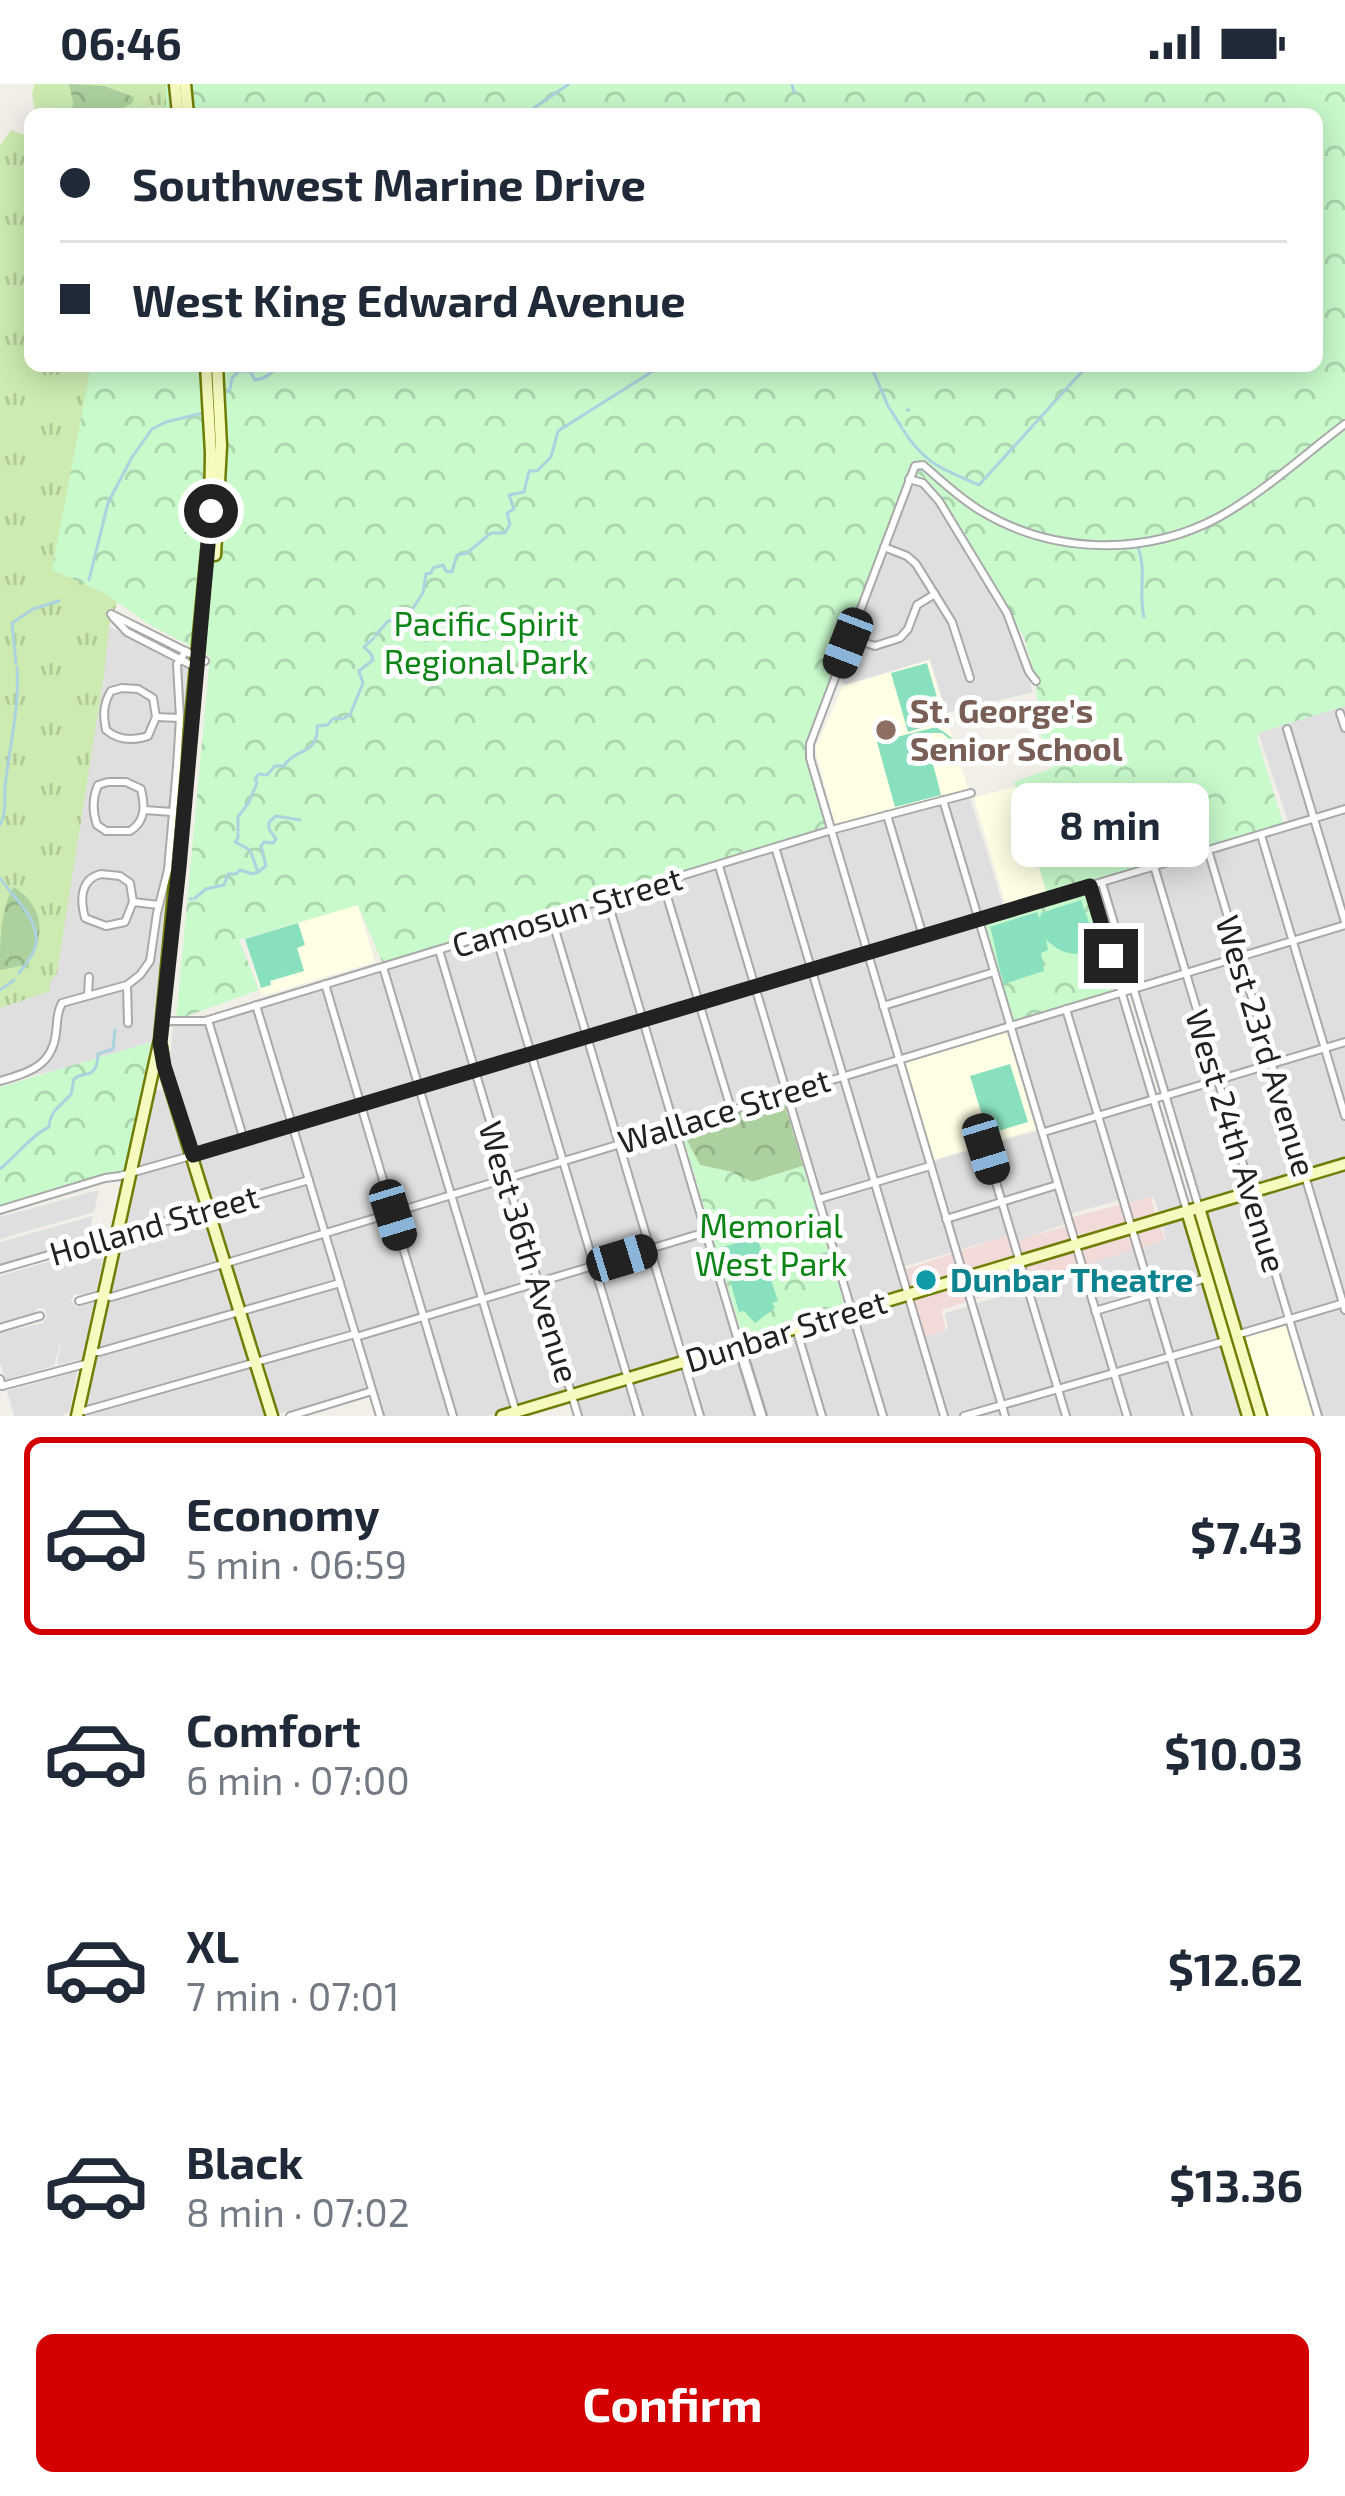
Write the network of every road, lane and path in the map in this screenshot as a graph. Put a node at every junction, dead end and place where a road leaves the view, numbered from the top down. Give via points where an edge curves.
1 (206, 372) edge
2 (217, 372) edge
3 (1345, 424) edge
4 (909, 478) junction
5 (884, 547) junction
6 (935, 594) junction
7 (851, 639) junction
8 (184, 656) junction
9 (200, 662) junction
10 (970, 678) dead end
11 (1036, 681) dead end
12 (1340, 713) dead end
13 (156, 716) junction
14 (180, 718) junction
15 (1287, 728) dead end
16 (1345, 728) edge
17 (971, 793) dead end
18 (943, 800) junction
19 (1345, 809) edge
20 (144, 810) junction
21 (173, 812) junction
22 (887, 815) junction
23 (1314, 819) junction
24 (831, 831) junction
25 (1261, 835) junction
26 (775, 849) junction
27 (1208, 850) junction
28 (719, 866) junction
29 (1154, 866) junction
30 (663, 883) junction
31 (1102, 883) junction
32 (1090, 886) junction
33 (608, 899) junction
34 (133, 902) junction
35 (159, 905) junction
36 (178, 907) junction
37 (551, 916) junction
38 (978, 919) junction
39 (1345, 924) edge
40 (495, 933) junction
41 (922, 935) junction
42 (1293, 941) junction
43 (439, 950) junction
44 (867, 953) junction
45 (1239, 957) junction
46 (382, 967) junction
47 (811, 970) junction
48 (994, 972) junction
49 (1186, 973) junction
50 (89, 976) dead end
51 (325, 984) junction
52 (127, 985) junction
53 (755, 986) junction
54 (1133, 989) junction
55 (1122, 993) junction
56 (88, 995) junction
57 (699, 1003) junction
58 (256, 1005) junction
59 (883, 1006) junction
60 (1066, 1009) junction
61 (643, 1019) junction
62 (208, 1020) junction
63 (166, 1023) junction
64 (128, 1024) dead end
65 (1011, 1025) junction
66 (586, 1036) junction
67 (1345, 1042) edge
68 (162, 1048) junction
69 (1325, 1048) junction
70 (530, 1053) junction
71 (899, 1060) junction
72 (1271, 1064) junction
73 (475, 1070) junction
74 (843, 1076) junction
75 (1218, 1080) junction
76 (0, 1082) edge
77 (150, 1086) junction
78 (171, 1086) junction
79 (418, 1087) junction
80 (787, 1093) junction
81 (1165, 1096) junction
82 (1154, 1099) junction
83 (360, 1104) junction
84 (731, 1109) junction
85 (1098, 1116) junction
86 (1345, 1116) edge
87 (292, 1125) junction
88 (674, 1126) junction
89 (1043, 1132) junction
90 (244, 1139) junction
91 (619, 1143) junction
92 (986, 1149) dead end
93 (193, 1155) junction
94 (563, 1160) junction
95 (1345, 1163) edge
96 (930, 1166) junction
97 (131, 1173) junction
98 (507, 1176) junction
99 (1305, 1176) junction
100 (309, 1180) junction
101 (874, 1183) junction
102 (1057, 1185) junction
103 (1252, 1192) junction
104 (451, 1193) junction
105 (819, 1199) junction
106 (1002, 1202) junction
107 (0, 1207) edge
108 (209, 1208) junction
109 (1193, 1209) junction
110 (392, 1211) junction
111 (946, 1219) junction
112 (1132, 1228) junction
113 (325, 1232) junction
114 (706, 1232) junction
115 (116, 1236) junction
116 (1075, 1245) junction
117 (650, 1249) junction
118 (1019, 1261) junction
119 (226, 1263) junction
120 (594, 1266) junction
121 (0, 1269) edge
122 (1213, 1276) junction
123 (964, 1278) junction
124 (340, 1283) junction
125 (538, 1283) junction
126 (1152, 1294) junction
127 (104, 1295) junction
128 (908, 1295) junction
129 (482, 1300) junction
130 (79, 1301) dead end
131 (1344, 1305) edge
132 (852, 1311) junction
133 (241, 1312) junction
134 (1095, 1312) junction
135 (40, 1316) dead end
136 (424, 1318) junction
137 (1290, 1319) junction
138 (0, 1328) edge
139 (796, 1328) junction
140 (356, 1335) junction
141 (1232, 1338) junction
142 (740, 1345) junction
143 (90, 1358) junction
144 (1170, 1358) junction
145 (256, 1362) junction
146 (684, 1362) junction
147 (1114, 1373) junction
148 (628, 1378) junction
149 (1, 1382) edge
150 (1058, 1388) junction
151 (373, 1391) junction
152 (572, 1395) junction
153 (1001, 1405) junction
154 (78, 1413) edge
155 (517, 1414) edge
156 (272, 1416) edge
157 (290, 1416) edge
158 (380, 1416) edge
159 (453, 1416) edge
160 (502, 1416) edge
161 (578, 1416) edge
162 (639, 1416) edge
163 (700, 1416) edge
164 (760, 1416) edge
165 (822, 1416) edge
166 (883, 1416) edge
167 (944, 1416) edge
168 (964, 1416) edge
169 (1005, 1416) edge
170 (1066, 1416) edge
171 (1127, 1416) edge
172 (1188, 1416) edge
173 (1248, 1416) edge
174 (1261, 1416) edge
175 (1318, 1416) edge

1 - 9 main road via 212,496
2 - 9 main road via 220,485
3 - 4 street via 1218,517 1128,544 1030,533 966,502 923,465
4 - 5 street
4 - 11 street via 939,501 1007,613
5 - 6 street via 913,560
5 - 7 street
6 - 7 street via 917,605 900,638 875,646
6 - 10 street
7 - 24 street via 809,751
8 - 8 street via 111,614 127,632
8 - 9 street
8 - 14 street via 177,664
9 - 36 main road
12 - 16 street
13 - 13 street via 153,698 138,689 111,691 104,708 106,730 128,740 148,736
13 - 14 street
14 - 21 street
15 - 23 street
17 - 18 street, Camosun Street
18 - 22 street, Camosun Street
18 - 38 street
19 - 23 street
20 - 20 street via 130,832 106,831 93,815 94,794 98,785 126,782 141,789
20 - 21 street
21 - 35 street
22 - 24 street, Camosun Street
22 - 41 street
23 - 25 street
23 - 39 street
24 - 26 street, Camosun Street
24 - 44 street
25 - 27 street
25 - 42 street
26 - 28 street, Camosun Street
26 - 47 street
27 - 29 street
27 - 45 street, West 23rd Avenue
28 - 30 street, Camosun Street
28 - 53 street
29 - 31 street
29 - 49 street, West 24th Avenue
30 - 33 street, Camosun Street
30 - 57 street
31 - 32 street
31 - 54 street
32 - 38 street
32 - 55 street
33 - 37 street, Camosun Street
33 - 61 street
34 - 34 street via 130,883 112,874 92,876 82,894 85,918 98,925 125,922
34 - 35 street
35 - 36 street
35 - 52 street via 150,961
36 - 63 main road
37 - 40 street, Camosun Street
37 - 66 street
38 - 41 street
38 - 48 street
39 - 42 street, Wallace Street
40 - 43 street, Camosun Street
40 - 70 street
41 - 44 street
42 - 45 street, Wallace Street
42 - 69 street
43 - 46 street, Camosun Street
43 - 73 street, West 36th Avenue
44 - 47 street
44 - 59 street
45 - 49 street, Wallace Street
45 - 72 street, West 23rd Avenue
46 - 51 street, Camosun Street
46 - 79 street
47 - 53 street
47 - 74 street
48 - 59 street
48 - 65 street
49 - 54 street, Wallace Street
49 - 75 street, West 24th Avenue
50 - 56 street
51 - 58 street, Camosun Street
51 - 83 street
52 - 56 street
52 - 64 street
53 - 57 street
53 - 80 street
54 - 55 street, Wallace Street
54 - 81 street
55 - 60 street, Wallace Street
55 - 82 street
56 - 76 street via 58,1009 55,1041 37,1070
57 - 61 street
57 - 84 street
58 - 62 street, Camosun Street
58 - 87 street
59 - 71 street
60 - 65 street, Wallace Street
60 - 85 street
61 - 66 street
61 - 88 street
62 - 63 street, Camosun Street
62 - 90 street
63 - 68 main road
65 - 71 street, Wallace Street
65 - 89 street
66 - 70 street
66 - 91 street
67 - 69 street
68 - 77 main road
68 - 78 main road
69 - 72 street
69 - 86 street
70 - 73 street
70 - 94 street
71 - 74 street, Wallace Street
71 - 96 street
72 - 75 street
72 - 99 street, West 23rd Avenue
73 - 79 street
73 - 98 street, West 36th Avenue
74 - 80 street, Wallace Street
74 - 101 street
75 - 81 street
75 - 103 street, West 24th Avenue
77 - 78 main road
77 - 97 main road
78 - 93 main road
79 - 83 street
79 - 104 street
80 - 84 street, Wallace Street
80 - 105 street
81 - 82 street
81 - 109 street
82 - 85 street
82 - 109 street
83 - 87 street
83 - 110 street
84 - 88 street, Wallace Street
85 - 89 street
85 - 112 street
87 - 90 street
87 - 100 street
88 - 91 street, Wallace Street
88 - 114 street
89 - 102 street
90 - 93 street
91 - 94 street, Wallace Street
91 - 117 street
92 - 106 street
93 - 97 street
93 - 108 main road
94 - 98 street, Wallace Street
94 - 120 street
95 - 99 main road, Dunbar Street
96 - 101 street
96 - 111 street
97 - 107 street
97 - 115 main road
98 - 104 street, Wallace Street
98 - 125 street, West 36th Avenue
99 - 103 main road, Dunbar Street
99 - 131 street, West 23rd Avenue
100 - 108 street, Holland Street
100 - 113 street
101 - 105 street
101 - 128 street
102 - 106 street
102 - 116 street
103 - 109 main road, Dunbar Street
103 - 137 street, West 24th Avenue
104 - 110 street, Wallace Street
104 - 129 street
105 - 132 street
106 - 111 street
106 - 118 street
108 - 115 street, Holland Street
108 - 119 main road
109 - 112 main road, Dunbar Street
109 - 122 main road
109 - 122 main road
110 - 113 street, Wallace Street
110 - 136 street
111 - 123 street
112 - 116 main road, Dunbar Street
112 - 126 street
113 - 119 street, Wallace Street
113 - 124 street
114 - 117 street
114 - 142 street
115 - 121 street, Holland Street
115 - 127 main road
116 - 118 main road, Dunbar Street
116 - 134 street
117 - 120 street
117 - 146 street
118 - 123 main road, Dunbar Street
118 - 150 street
119 - 127 street, Wallace Street
119 - 133 main road
120 - 125 street
120 - 148 street
122 - 126 street
122 - 141 main road
123 - 128 main road, Dunbar Street
123 - 153 street
124 - 133 street
124 - 140 street
125 - 129 street
125 - 152 street, West 36th Avenue
126 - 134 street
126 - 144 street
127 - 130 street, Wallace Street
127 - 143 main road
128 - 132 main road, Dunbar Street
128 - 167 street
129 - 136 street
129 - 155 street
131 - 137 street
132 - 139 main road, Dunbar Street
132 - 166 street
133 - 143 street
133 - 145 main road
134 - 147 street
135 - 138 street
136 - 140 street
136 - 159 street
137 - 141 street
137 - 175 street, West 24th Avenue
139 - 142 main road, Dunbar Street
139 - 165 street
140 - 145 street
140 - 151 street
141 - 144 street
141 - 173 main road
141 - 174 main road
142 - 146 main road, Dunbar Street
142 - 164 street
143 - 149 street
143 - 154 main road
144 - 147 street
144 - 172 street
145 - 154 street
145 - 156 main road
146 - 148 main road, Dunbar Street
146 - 163 street
147 - 150 street
147 - 171 street
148 - 152 main road, Dunbar Street
148 - 162 street
150 - 153 street
150 - 170 street
151 - 157 street
151 - 158 street
152 - 155 main road, Dunbar Street
152 - 161 street, West 36th Avenue
153 - 168 street
153 - 169 street
155 - 160 main road, Dunbar Street

